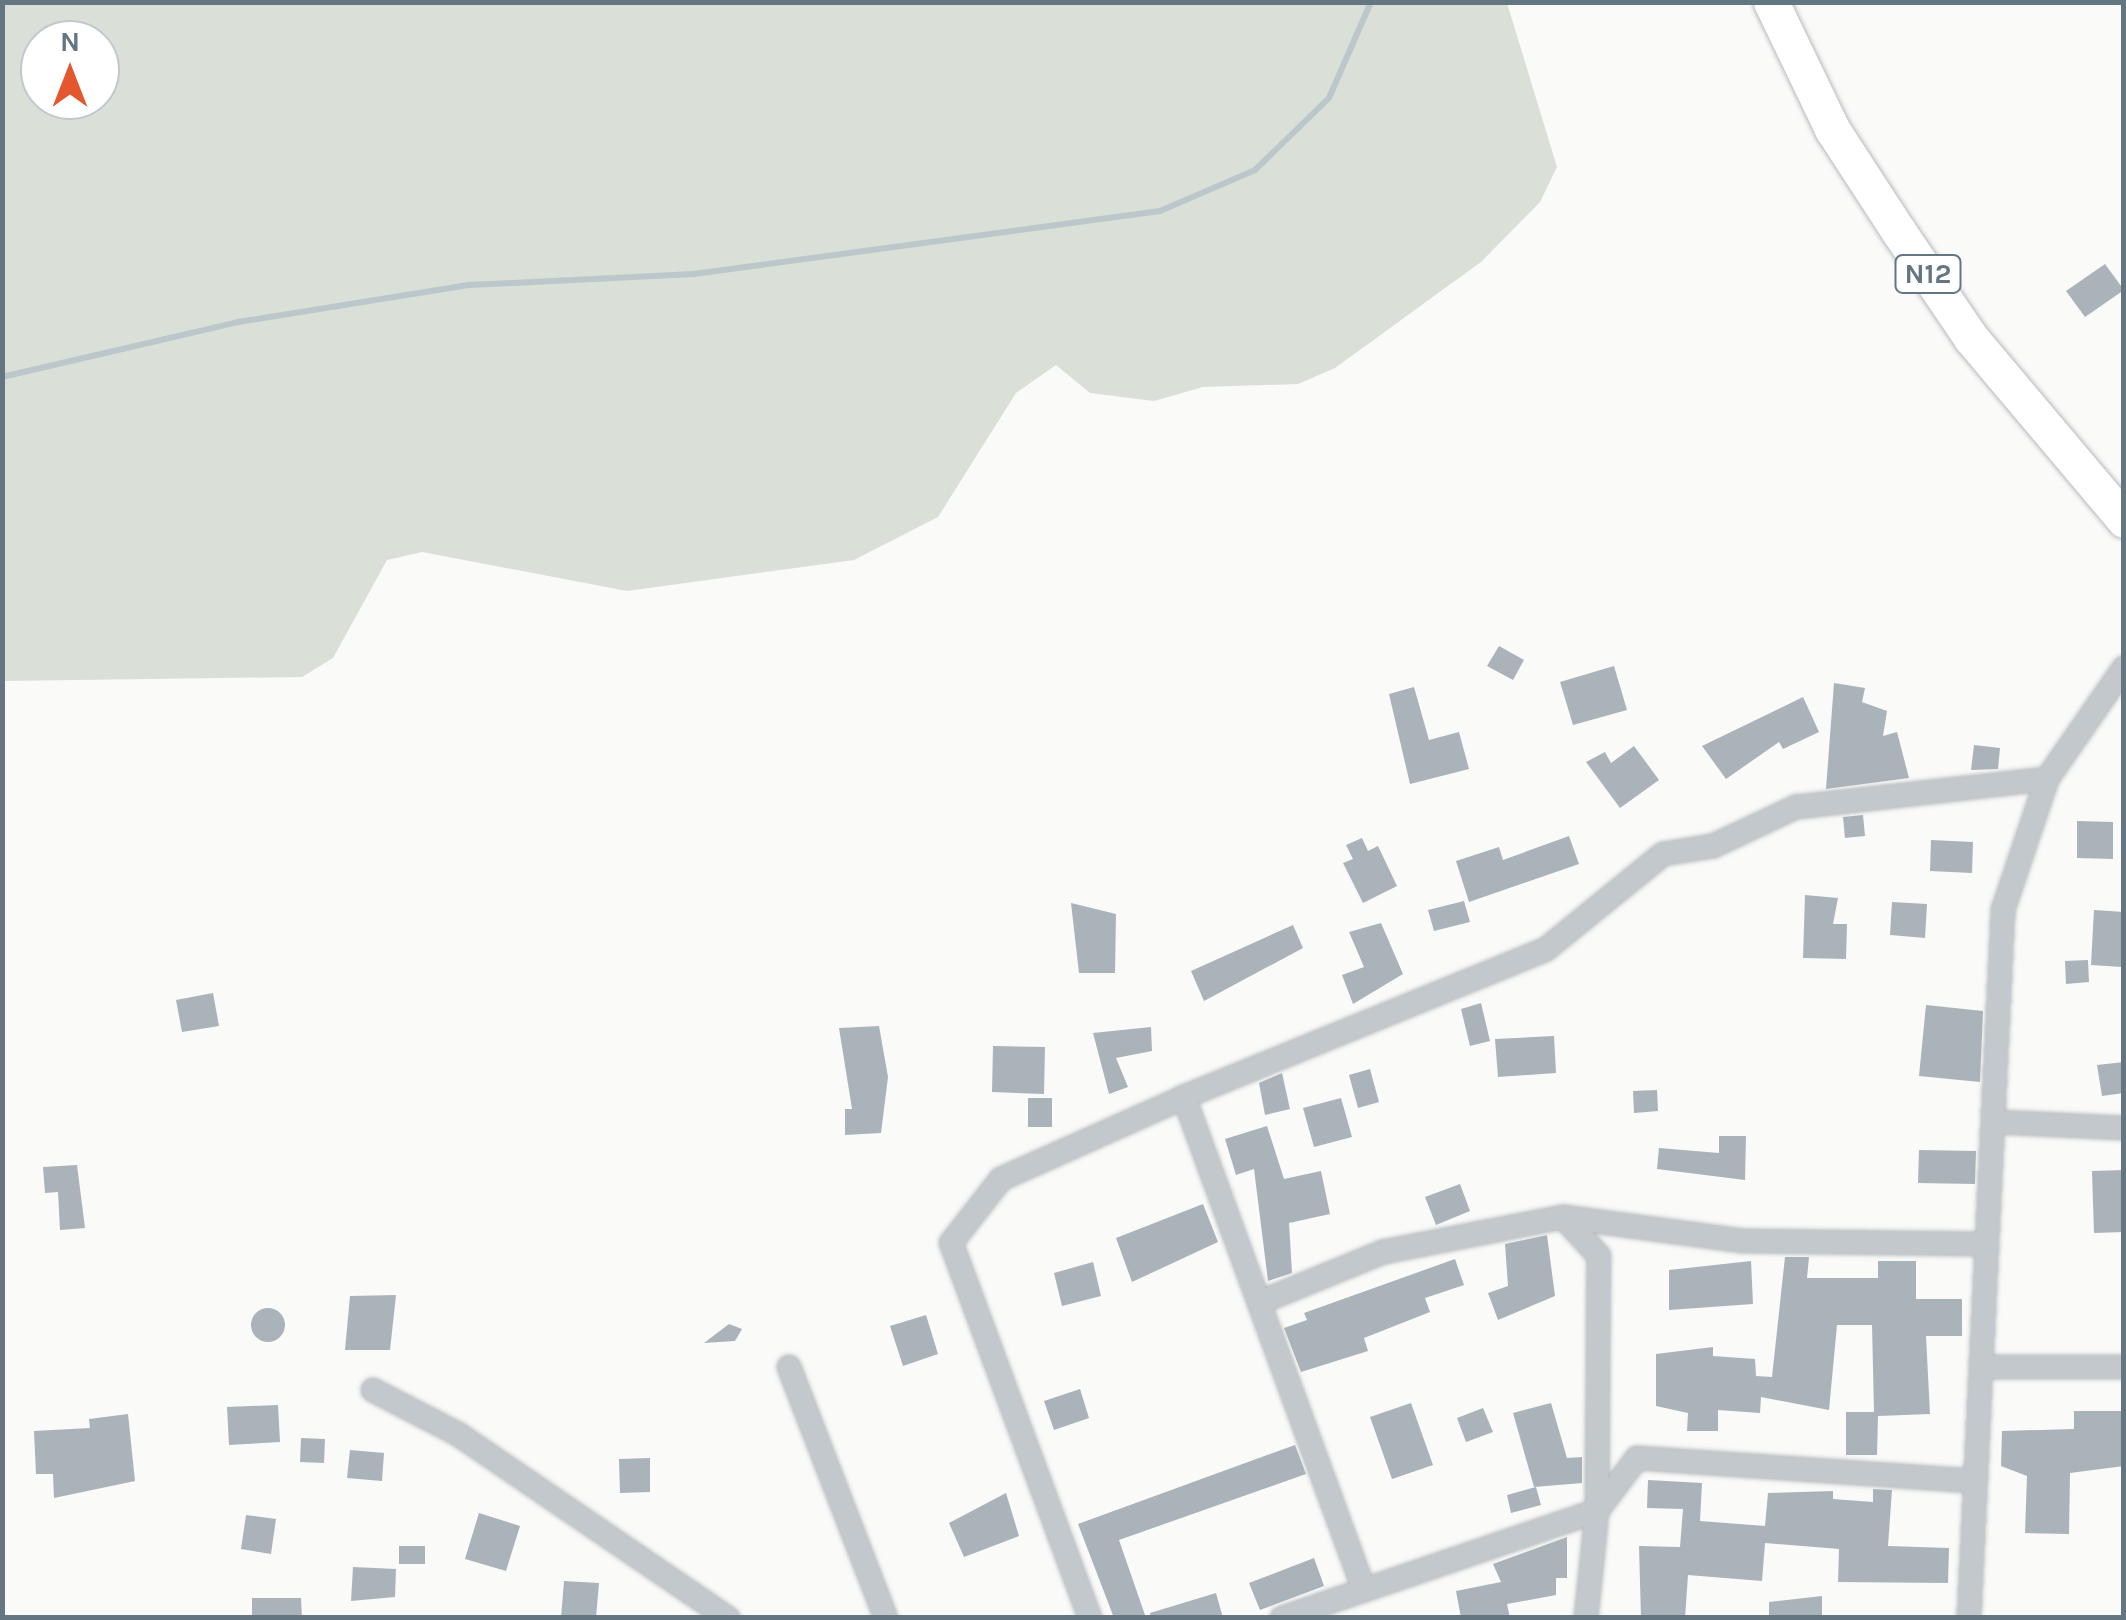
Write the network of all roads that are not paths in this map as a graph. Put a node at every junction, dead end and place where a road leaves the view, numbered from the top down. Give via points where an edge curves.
1 (1771, 2) edge
2 (2124, 520) edge
3 (2124, 668) edge
4 (2047, 779) junction
5 (1184, 1097) junction
6 (1996, 1122) junction
7 (2124, 1128) edge
8 (1563, 1218) junction
9 (1987, 1244) junction
10 (1262, 1302) junction
11 (789, 1368) dead end
12 (1988, 1368) junction
13 (2124, 1368) edge
14 (373, 1390) dead end
15 (1974, 1481) junction
16 (1597, 1511) junction
17 (1363, 1587) junction
18 (728, 1618) edge
19 (886, 1618) edge
20 (1090, 1618) edge
21 (1282, 1618) edge
22 (1586, 1618) edge
23 (1969, 1618) edge

1 - 2 main road, N12 via 1832,128 1898,232 1972,338
3 - 4 street
4 - 5 street via 1796,807 1713,846 1663,854 1546,950
4 - 6 street via 2003,910
5 - 10 street
5 - 20 street via 1000,1178 951,1243
6 - 7 street
6 - 9 street
8 - 9 street via 1742,1242
8 - 10 street via 1383,1252
8 - 16 street via 1599,1256
9 - 12 street
10 - 17 street
11 - 19 street
12 - 13 street
12 - 15 street
14 - 18 street via 458,1434
15 - 16 street via 1636,1458
15 - 23 street
16 - 17 street
16 - 22 street
17 - 21 street

